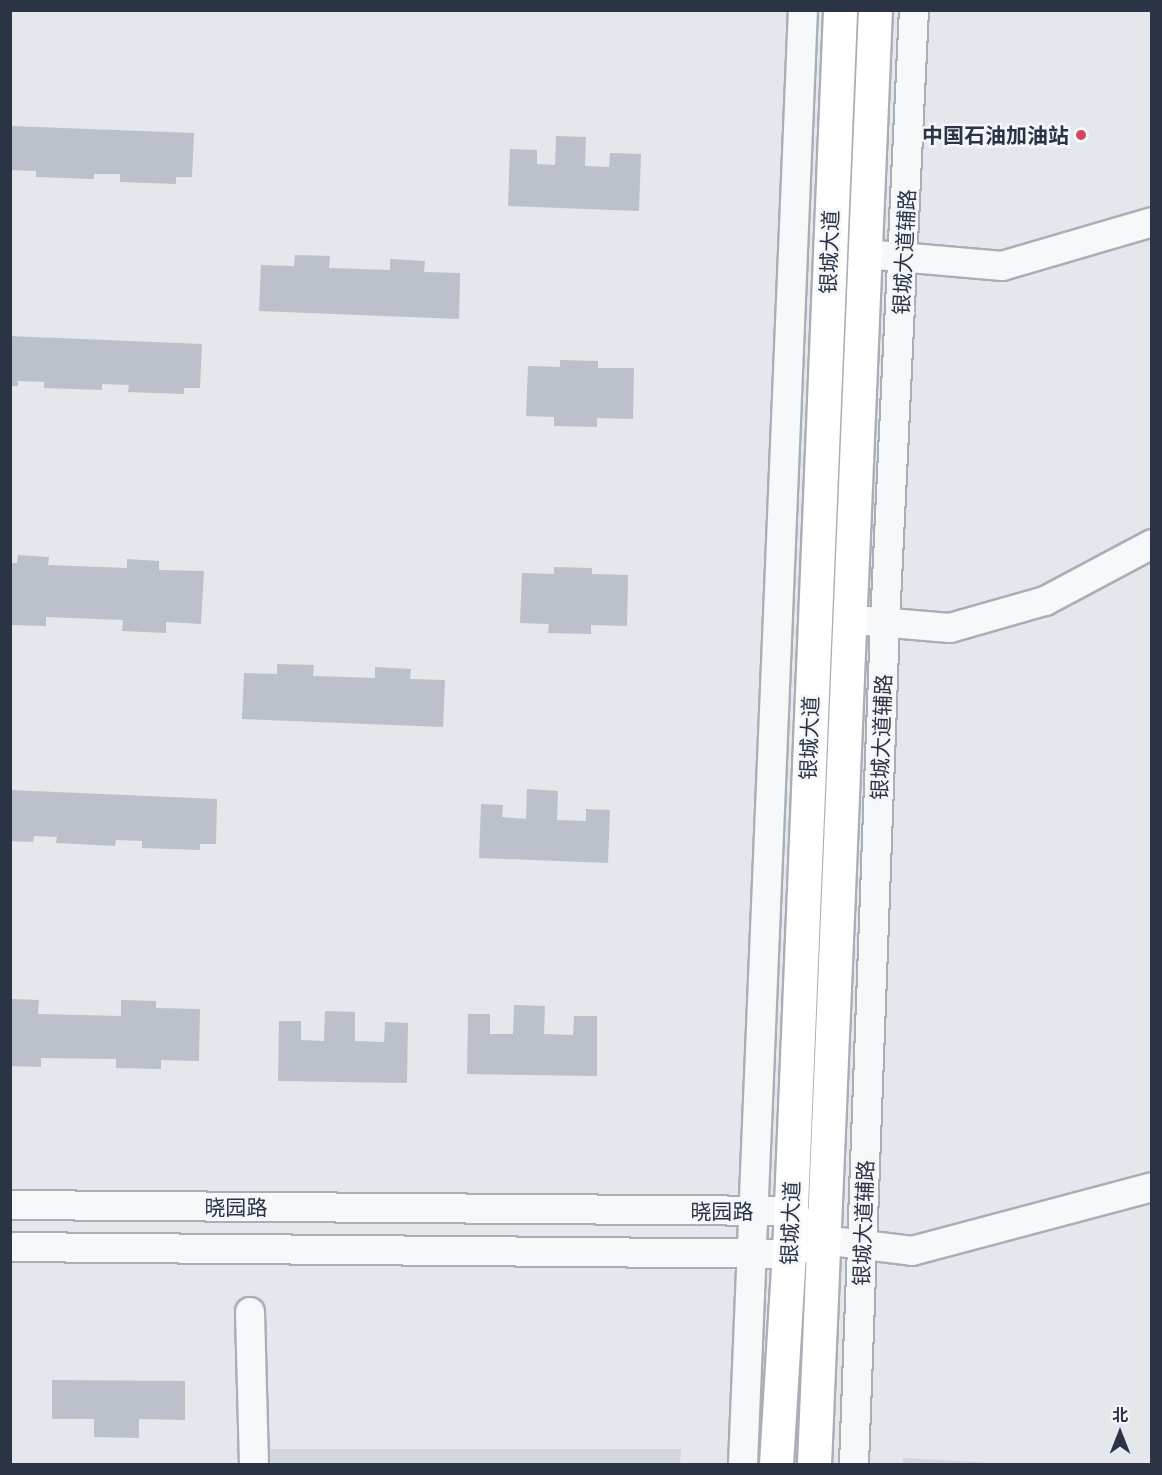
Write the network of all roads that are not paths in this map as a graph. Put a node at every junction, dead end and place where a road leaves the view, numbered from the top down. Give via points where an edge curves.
1 (804, 10) edge
2 (840, 10) edge
3 (875, 10) edge
4 (914, 10) edge
5 (1152, 222) edge
6 (865, 254) junction
7 (904, 257) junction
8 (1152, 544) edge
9 (850, 620) junction
10 (885, 622) junction
11 (1152, 1187) edge
12 (10, 1205) edge
13 (753, 1211) junction
14 (790, 1212) junction
15 (823, 1240) junction
16 (862, 1245) junction
17 (10, 1247) edge
18 (751, 1254) junction
19 (789, 1254) junction
20 (250, 1312) dead end
21 (254, 1464) edge
22 (743, 1464) edge
23 (776, 1464) edge
24 (814, 1464) edge
25 (854, 1464) edge

1 - 13 street
2 - 14 main road, 银城大道
3 - 6 main road, 银城大道
4 - 7 street, 银城大道辅路
5 - 7 street via 1002,266
6 - 7 street
6 - 9 main road, 银城大道
7 - 10 street, 银城大道辅路
8 - 10 street via 1045,601 950,627
9 - 10 street
9 - 15 main road, 银城大道
10 - 16 street, 银城大道辅路
11 - 16 street via 912,1251
12 - 13 street, 晓园路
13 - 14 street, 晓园路
13 - 18 street
14 - 15 street
14 - 19 main road, 银城大道
15 - 16 street
15 - 19 street, 晓园路
15 - 24 main road, 银城大道
16 - 25 street, 银城大道辅路
17 - 18 street, 晓园路
18 - 19 street, 晓园路
18 - 22 street
19 - 23 main road, 银城大道
20 - 21 street

